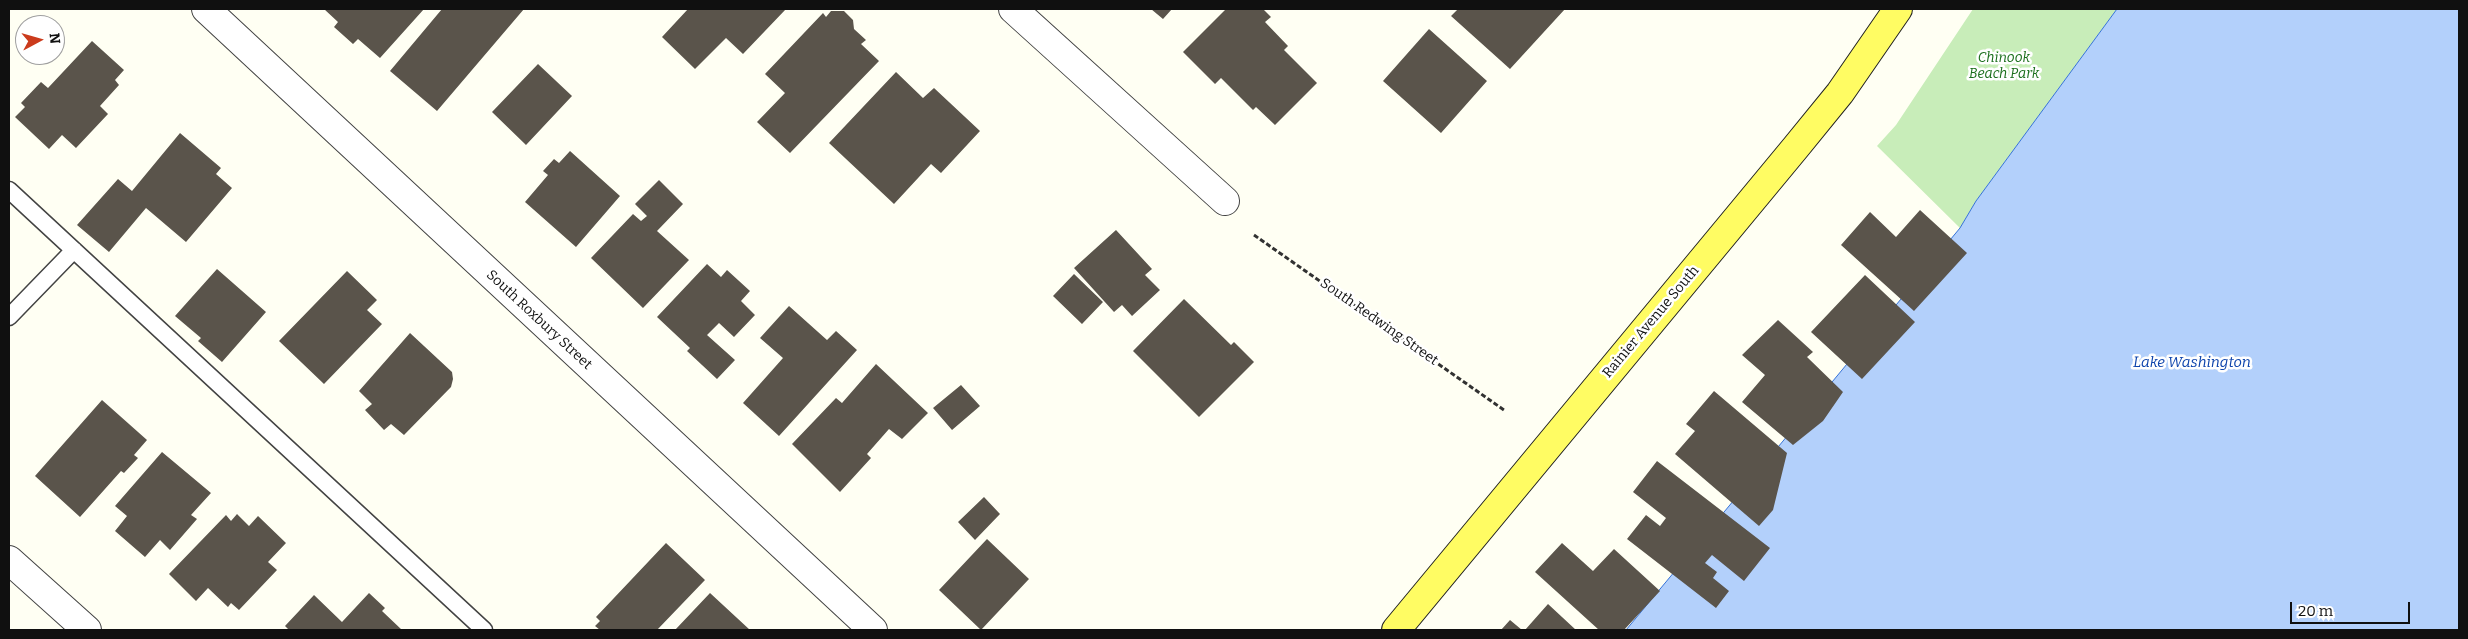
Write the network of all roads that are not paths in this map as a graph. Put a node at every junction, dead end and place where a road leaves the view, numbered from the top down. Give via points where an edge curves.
1 (206, 9) edge
2 (1014, 9) edge
3 (1898, 9) edge
4 (9, 190) edge
5 (1225, 201) dead end
6 (74, 250) junction
7 (9, 318) edge
8 (9, 560) edge
9 (87, 630) edge
10 (484, 630) edge
11 (873, 630) edge
12 (1396, 630) edge

1 - 11 street, South Roxbury Street
2 - 5 street
3 - 12 main road, Rainier Avenue South via 1840,93
4 - 6 lane
6 - 7 lane
6 - 10 lane
8 - 9 street

